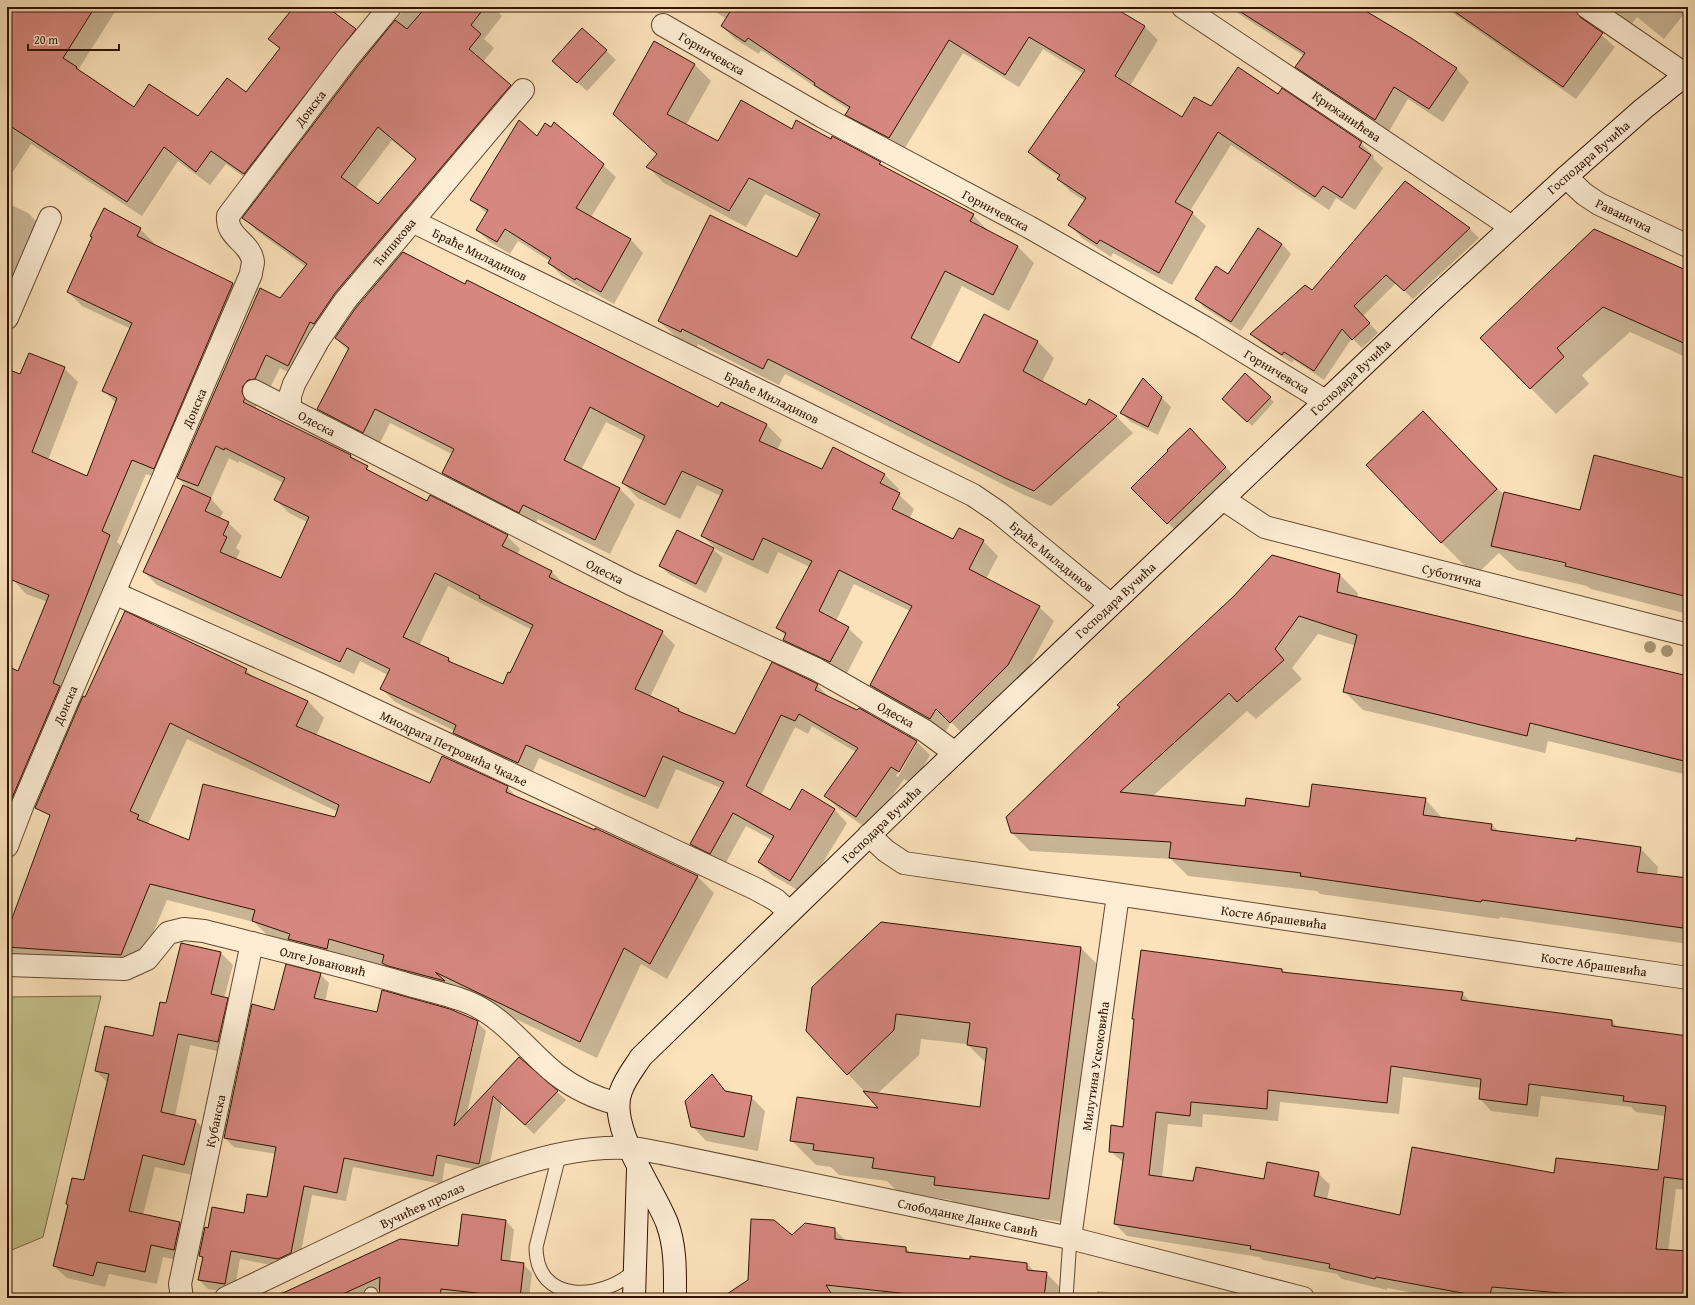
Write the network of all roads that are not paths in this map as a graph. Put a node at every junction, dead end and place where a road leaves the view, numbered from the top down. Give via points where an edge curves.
1 (390, 7) edge
2 (1183, 7) edge
3 (1588, 7) edge
4 (662, 25) dead end
5 (1687, 74) edge
6 (523, 90) dead end
7 (1566, 177) junction
8 (50, 218) dead end
9 (412, 221) junction
10 (1510, 226) junction
11 (1688, 246) edge
12 (7, 318) edge
13 (254, 391) dead end
14 (1325, 401) junction
15 (290, 408) junction
16 (1223, 499) junction
17 (114, 593) junction
18 (1110, 604) junction
19 (1688, 635) edge
20 (955, 753) junction
21 (869, 835) junction
22 (7, 846) edge
23 (1118, 895) junction
24 (789, 912) junction
25 (252, 943) junction
26 (7, 965) edge
27 (1688, 978) edge
28 (618, 1104) junction
29 (630, 1148) junction
30 (559, 1156) junction
31 (638, 1169) junction
32 (1070, 1238) junction
33 (635, 1270) junction
34 (182, 1298) edge
35 (226, 1298) edge
36 (634, 1298) edge
37 (675, 1298) edge
38 (1066, 1298) edge
39 (1303, 1298) edge

1 - 17 street, Донска via 347,59 228,216 228,225 233,234 249,250 253,262 251,274
2 - 10 street, Крижанићева
3 - 5 street
4 - 14 street, Горничевска via 823,117 1029,227 1191,319
5 - 7 street, Господара Вучића
6 - 9 street, Ћипикова
7 - 10 street, Господара Вучића
7 - 11 street, Раваничка via 1599,204
8 - 12 street
9 - 15 street, Ћипикова via 345,301 319,339 294,384
9 - 18 street, Браће Миладинов via 973,495 998,512
10 - 14 street, Господара Вучића
13 - 15 street, Одеска
14 - 16 street, Господара Вучића
15 - 20 street, Одеска via 460,498 631,584 816,669 925,731
16 - 18 street, Господара Вучића
16 - 19 street, Суботичка via 1265,527
17 - 22 street, Донска
17 - 24 street, Миодрага Петровића Чкаље via 319,684 756,889 776,900
18 - 20 street, Господара Вучића
20 - 21 street, Господара Вучића
21 - 23 street, Косте Абрашевића via 904,863
21 - 24 street, Господара Вучића
23 - 27 street, Косте Абрашевића
23 - 32 street, Милутина Ускоковића
24 - 28 street, Господара Вучића via 641,1057 620,1092
25 - 26 street, Олге Јовановић via 204,931 184,929 168,933 146,959 125,969
25 - 28 street, Олге Јовановић via 470,1003 492,1015 556,1074 598,1099
25 - 34 street, Кубанска via 180,1284
28 - 29 street, Господара Вучића
29 - 30 street, Вучићев пролаз via 600,1149
29 - 31 street, Господара Вучића
29 - 32 street, Слободанке Данке Савић
30 - 33 lane via 536,1247 536,1258 542,1274 558,1288 588,1292 614,1285 626,1279
30 - 35 street, Вучићев пролаз via 499,1172 442,1194
31 - 33 street, Господара Вучића
31 - 37 street, Господара Вучића via 654,1195 667,1224 675,1257
32 - 38 lane
32 - 39 street, Слободанке Данке Савић
33 - 36 street, Господара Вучића

